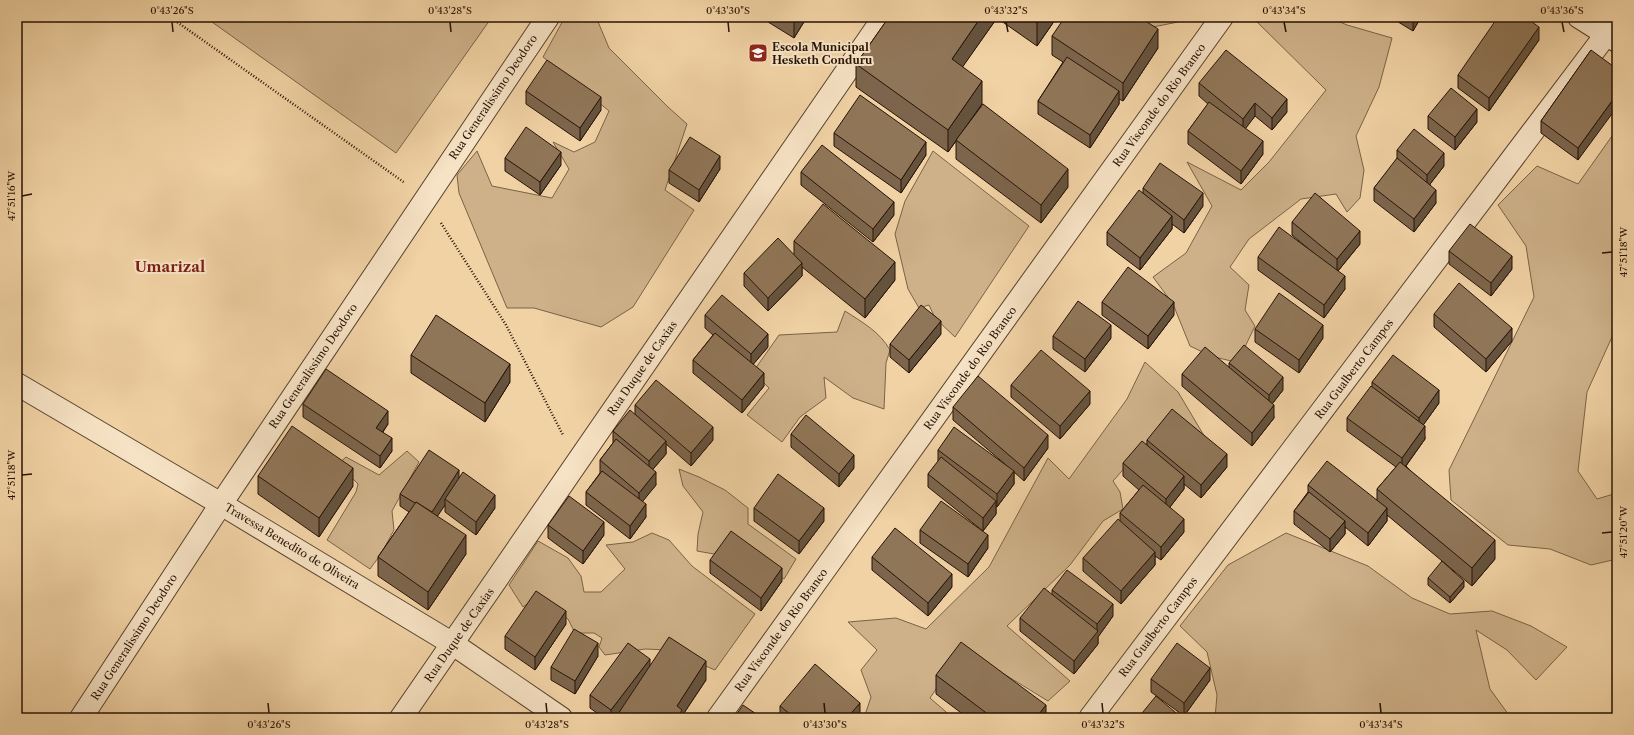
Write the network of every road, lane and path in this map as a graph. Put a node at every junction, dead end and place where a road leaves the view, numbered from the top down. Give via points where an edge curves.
1 (548, 17) edge
2 (884, 17) edge
3 (1222, 17) edge
4 (1579, 17) edge
5 (1613, 32) edge
6 (17, 384) edge
7 (221, 504) junction
8 (452, 644) junction
9 (81, 718) edge
10 (400, 718) edge
11 (561, 718) edge
12 (718, 718) edge
13 (1090, 718) edge

1 - 7 street, Rua Generalissimo Deodoro
2 - 8 street, Rua Duque de Caxias
3 - 12 street, Rua Visconde do Rio Branco
4 - 5 street
5 - 13 street, Rua Gualberto Campos
6 - 7 street, Travessa Benedito de Oliveira
7 - 8 street, Travessa Benedito de Oliveira
7 - 9 street, Rua Generalissimo Deodoro
8 - 10 street, Rua Duque de Caxias
8 - 11 street, Travessa Benedito de Oliveira

